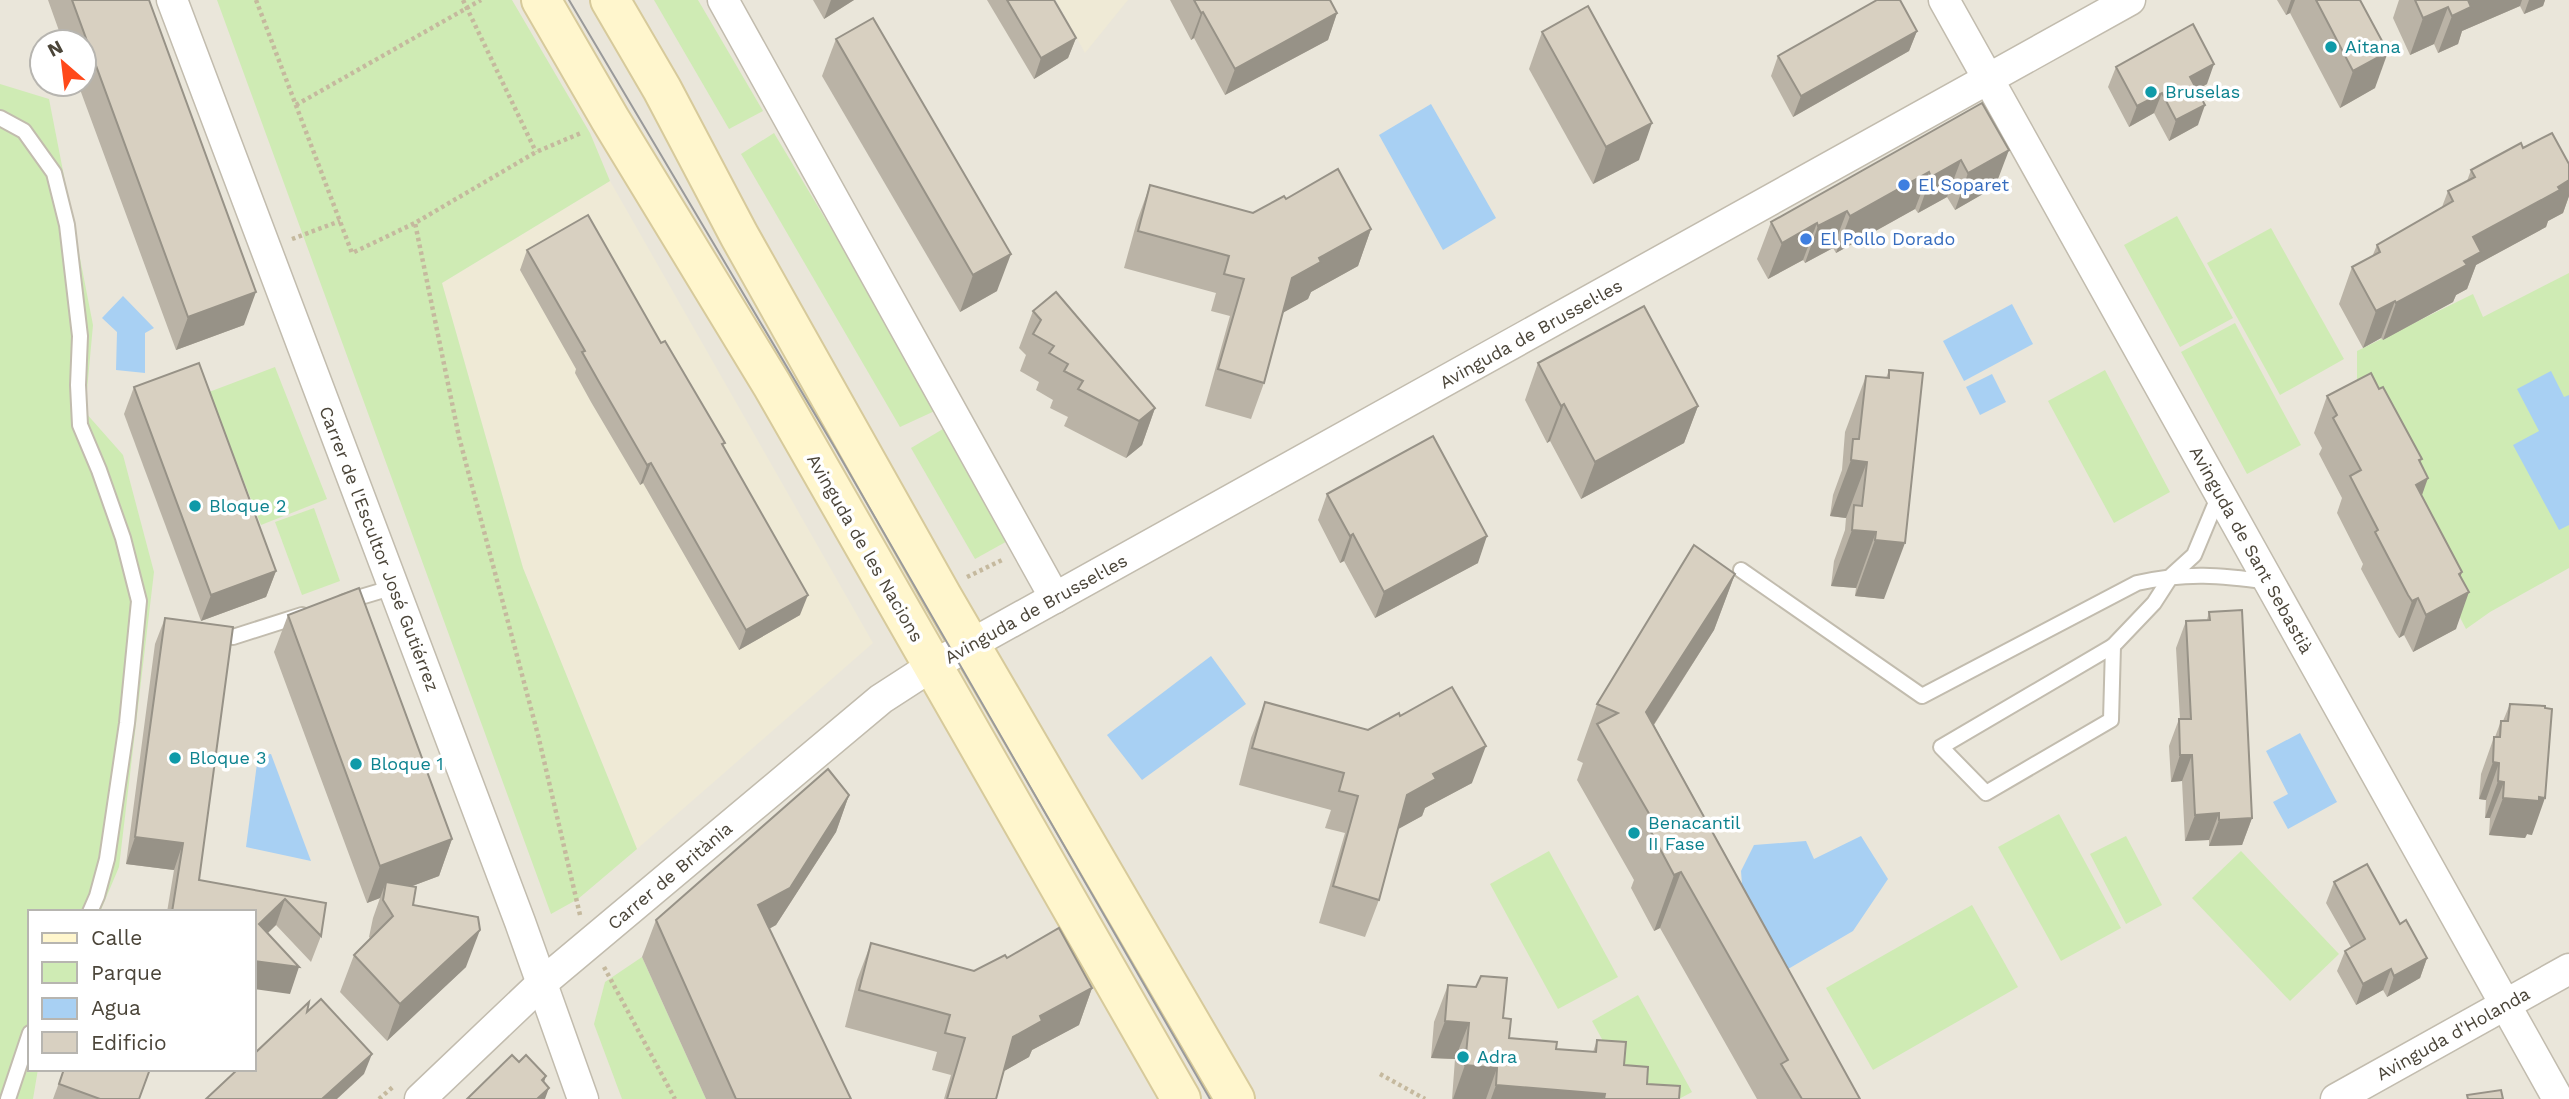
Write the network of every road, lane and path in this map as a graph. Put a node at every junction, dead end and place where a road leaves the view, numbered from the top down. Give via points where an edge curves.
1 (172, 0) edge
2 (256, 0) edge
3 (463, 0) edge
4 (481, 0) edge
5 (541, 0) edge
6 (610, 0) edge
7 (723, 0) edge
8 (1944, 0) edge
9 (2130, 0) edge
10 (467, 7) junction
11 (1988, 80) junction
12 (296, 105) junction
13 (0, 118) edge
14 (340, 220) junction
15 (415, 223) junction
16 (289, 240) dead end
17 (2219, 494) junction
18 (1741, 570) dead end
19 (2172, 575) junction
20 (2269, 582) junction
21 (394, 587) junction
22 (1055, 598) junction
23 (233, 637) edge
24 (970, 645) junction
25 (2113, 646) junction
26 (932, 666) junction
27 (578, 899) dead end
28 (91, 910) edge
29 (591, 910) dead end
30 (574, 923) dead end
31 (2569, 969) edge
32 (610, 978) dead end
33 (542, 983) junction
34 (2506, 1005) junction
35 (28, 1039) edge
36 (1380, 1074) dead end
37 (8, 1099) edge
38 (420, 1099) edge
39 (583, 1099) edge
40 (675, 1099) edge
41 (1181, 1099) edge
42 (1235, 1099) edge
43 (1425, 1099) edge
44 (2336, 1099) edge
45 (2558, 1099) edge

1 - 21 street, Carrer de l'Escultor José Gutiérrez
2 - 12 path
3 - 10 path
4 - 10 path
5 - 26 main road, Avinguda de les Nacions via 765,374
6 - 24 main road
7 - 22 street
8 - 11 street, Avinguda de Sant Sebastià
9 - 11 street, Avinguda de Brussel·les
10 - 12 path
10 - 15 path via 536,152
11 - 17 street, Avinguda de Sant Sebastià
11 - 22 street, Avinguda de Brussel·les
12 - 14 path
13 - 28 lane via 24,131 54,173 67,225 80,336 80,425 123,538 139,601 107,859
14 - 15 path via 352,253
14 - 16 path
15 - 27 path via 459,437
17 - 19 lane via 2194,555
17 - 20 street, Avinguda de Sant Sebastià
18 - 19 lane via 1922,696 2137,583
19 - 20 lane
19 - 25 lane via 2154,603
20 - 34 street, Avinguda de Sant Sebastià
21 - 23 lane
21 - 33 street, Carrer de l'Escultor José Gutiérrez
22 - 24 street, Avinguda de Brussel·les
24 - 26 street, Avinguda de Brussel·les
24 - 42 main road
25 - 25 lane via 2111,720 1986,793 1941,747
26 - 33 street, Carrer de Britània via 881,699
26 - 41 main road, Avinguda de les Nacions
29 - 30 path
31 - 34 street, Avinguda d'Holanda
32 - 40 path
33 - 38 street, Carrer de Britània
33 - 39 street, Carrer de l'Escultor José Gutiérrez
34 - 44 street, Avinguda d'Holanda
34 - 45 street, Avinguda de Sant Sebastià
35 - 37 lane
36 - 43 path

